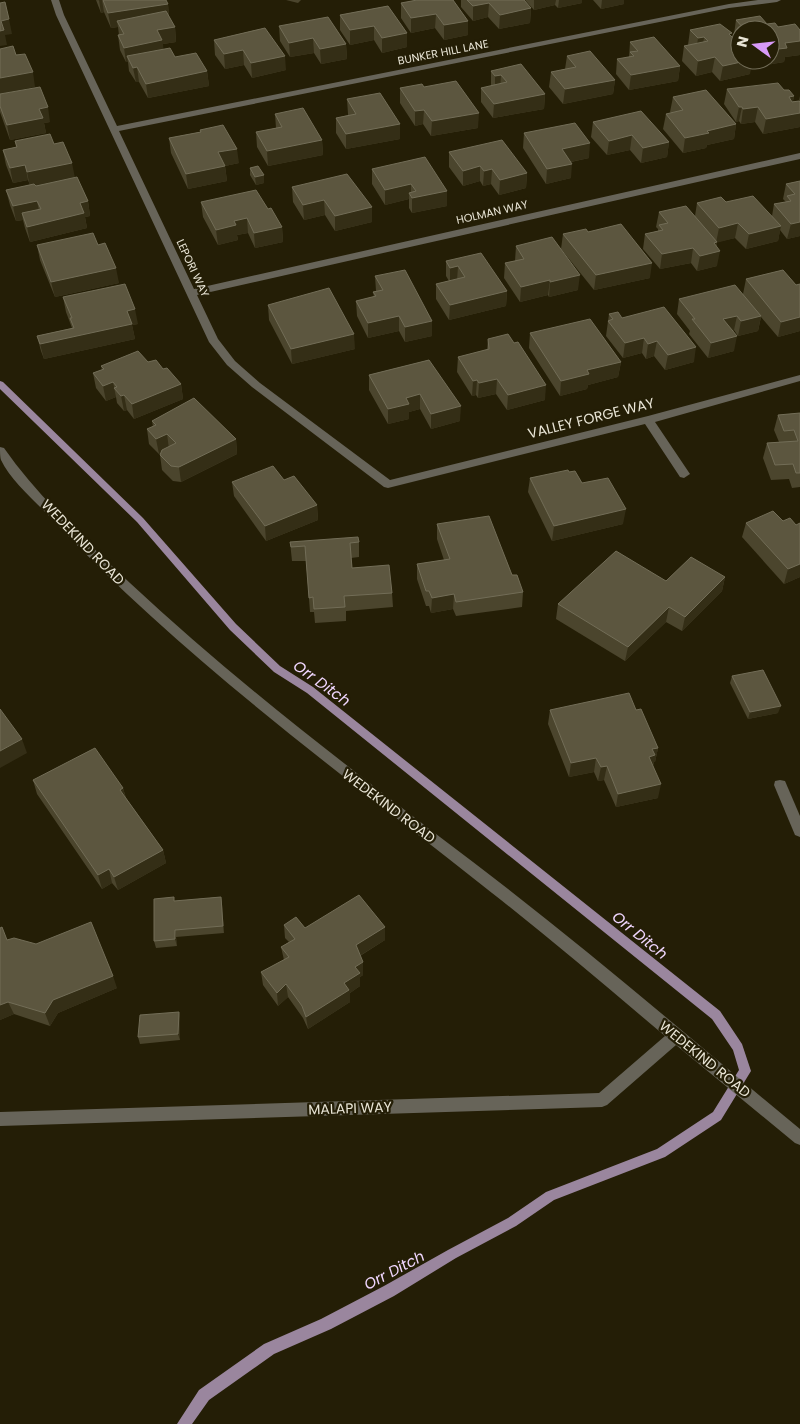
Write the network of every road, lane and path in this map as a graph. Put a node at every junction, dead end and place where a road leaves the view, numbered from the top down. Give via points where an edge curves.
1 (55, 0) edge
2 (777, 0) edge
3 (114, 129) junction
4 (800, 156) edge
5 (190, 293) junction
6 (800, 378) edge
7 (648, 420) junction
8 (0, 451) edge
9 (684, 474) dead end
10 (388, 484) joint
11 (780, 786) dead end
12 (800, 831) edge
13 (676, 1036) junction
14 (0, 1119) edge
15 (800, 1138) edge

1 - 3 street, LEPORI WAY
2 - 3 street, BUNKER HILL LANE via 719,8
3 - 5 street, LEPORI WAY
4 - 5 street, HOLMAN WAY
5 - 10 street, LEPORI WAY via 213,340 231,363
6 - 7 street, VALLEY FORGE WAY
7 - 9 street
7 - 10 street, VALLEY FORGE WAY
8 - 13 street, WEDEKIND ROAD via 15,472 91,553 234,684 498,888
11 - 12 street
13 - 14 street, MALAPI WAY via 602,1100
13 - 15 street, WEDEKIND ROAD

